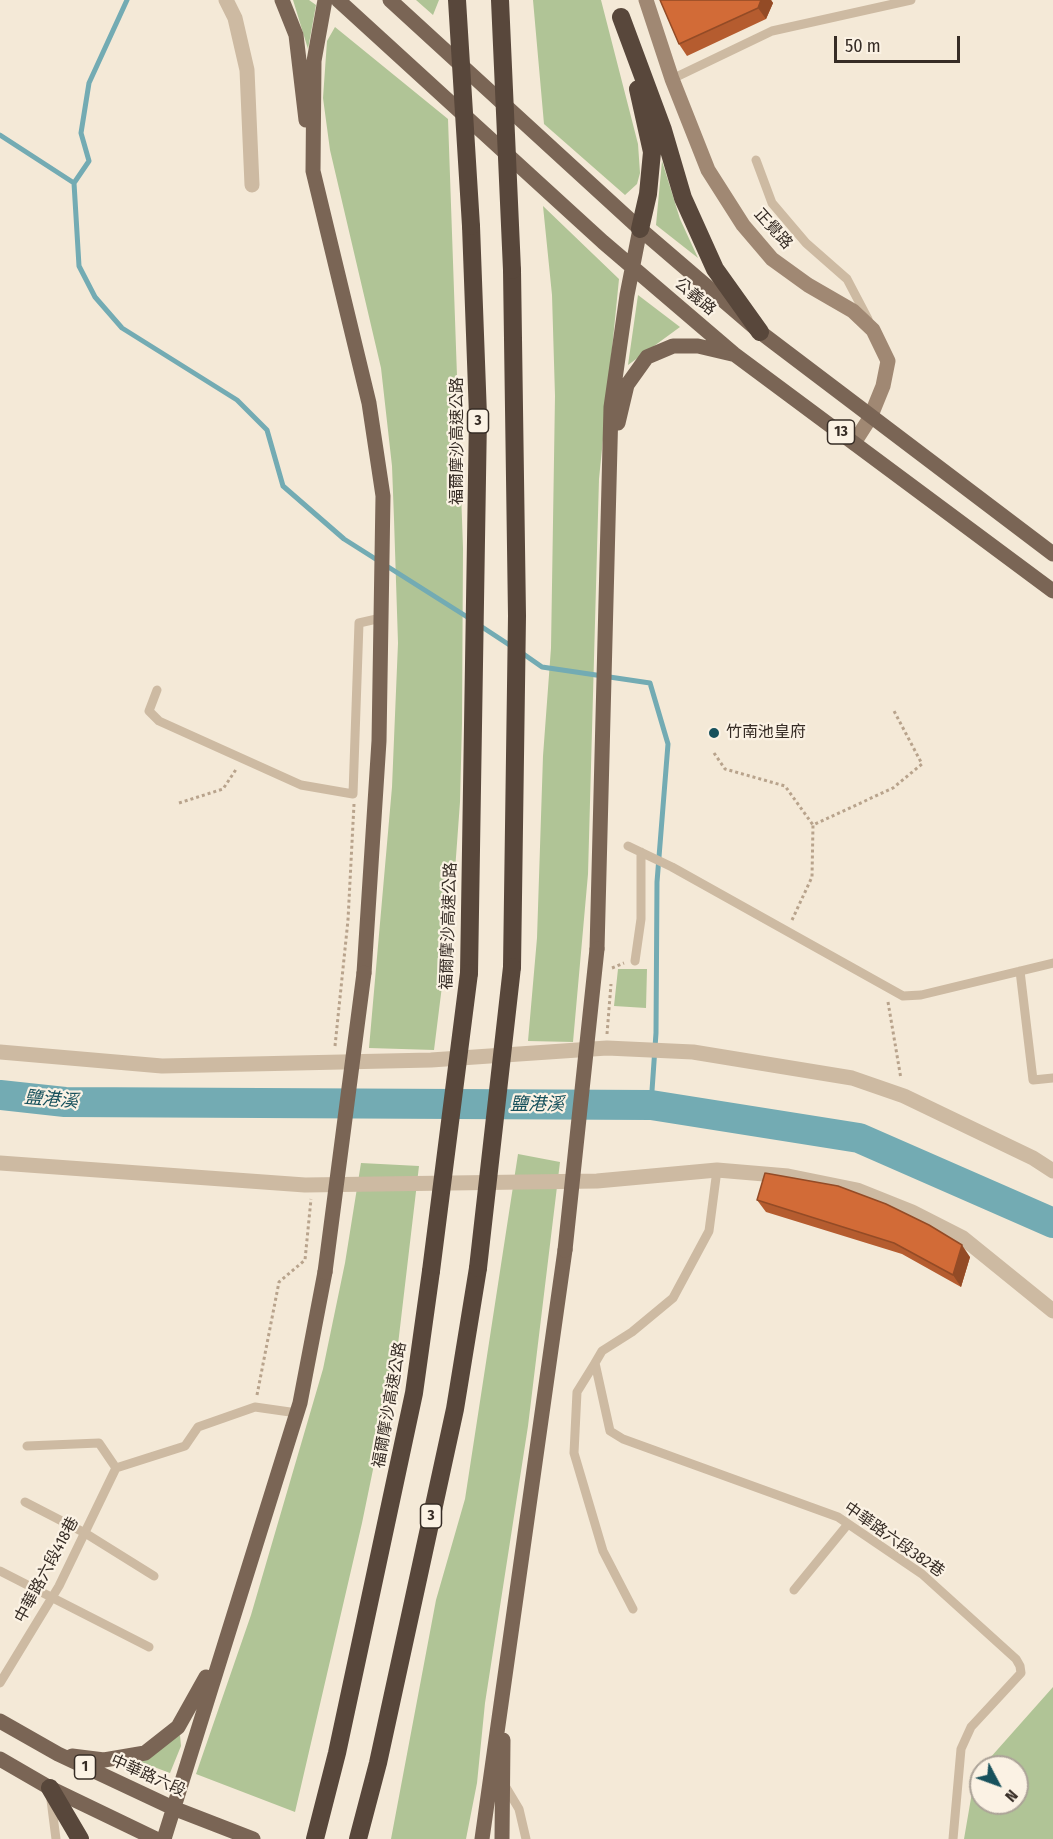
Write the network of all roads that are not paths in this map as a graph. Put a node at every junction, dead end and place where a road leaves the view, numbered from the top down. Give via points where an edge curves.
1 (226, 0) edge
2 (282, 0) edge
3 (324, 0) edge
4 (339, 0) edge
5 (390, 0) edge
6 (458, 0) edge
7 (500, 0) edge
8 (646, 0) edge
9 (911, 0) edge
10 (619, 9) edge
11 (672, 79) junction
12 (313, 160) junction
13 (756, 160) dead end
14 (252, 185) dead end
15 (640, 229) junction
16 (633, 268) junction
17 (873, 330) junction
18 (760, 332) junction
19 (734, 354) junction
20 (870, 418) junction
21 (854, 442) junction
22 (606, 513) junction
23 (1053, 554) edge
24 (1053, 591) edge
25 (381, 618) junction
26 (157, 690) dead end
27 (628, 846) dead end
28 (641, 852) junction
29 (635, 961) road end
30 (1053, 963) edge
31 (1020, 971) junction
32 (0, 1052) edge
33 (1053, 1078) edge
34 (0, 1162) edge
35 (717, 1170) junction
36 (1053, 1171) edge
37 (1053, 1311) edge
38 (595, 1363) junction
39 (297, 1413) junction
40 (27, 1446) dead end
41 (116, 1468) junction
42 (25, 1502) dead end
43 (848, 1524) junction
44 (85, 1533) junction
45 (0, 1571) edge
46 (154, 1576) dead end
47 (795, 1590) dead end
48 (241, 1594) junction
49 (52, 1598) junction
50 (633, 1609) dead end
51 (149, 1647) dead end
52 (0, 1683) edge
53 (501, 1707) junction
54 (0, 1721) edge
55 (58, 1754) junction
56 (0, 1759) edge
57 (503, 1782) junction
58 (50, 1788) junction
59 (173, 1808) junction
60 (56, 1839) edge
61 (80, 1839) edge
62 (156, 1839) edge
63 (165, 1839) edge
64 (253, 1839) edge
65 (315, 1839) edge
66 (358, 1839) edge
67 (482, 1839) edge
68 (502, 1839) edge
69 (526, 1839) edge
70 (952, 1839) edge

1 - 14 street via 235,18 247,70
2 - 12 main road via 296,35
3 - 12 main road via 314,61
4 - 16 main road, 公義路 / 13
5 - 15 main road, 公義路 / 13
6 - 65 highway, 福爾摩沙高速公路 / 3, bridge via 478,416 468,973 414,1393
7 - 66 highway, 3, bridge via 512,270 516,650 512,967 478,1268 455,1409
8 - 11 street, 正覺路
9 - 11 lane via 772,31
10 - 15 highway via 652,152
10 - 18 highway via 683,198 715,269
11 - 17 street, 正覺路 via 708,170 743,225 772,259 853,311
12 - 25 main road via 369,403 382,496
13 - 17 lane via 772,203 806,243 847,279
15 - 16 main road
15 - 18 main road, 公義路 / 13
16 - 19 main road, 公義路 / 13
16 - 22 main road via 611,407
17 - 20 street, 正覺路 via 888,361
18 - 20 main road, 公義路 / 13
19 - 21 main road, 公義路 / 13
19 - 22 main road via 698,346 673,346 647,357 627,385
20 - 21 street, 正覺路
20 - 23 main road, 公義路 / 13
21 - 24 main road, 公義路 / 13
22 - 53 main road, bridge via 597,949 565,1250
25 - 26 lane via 359,623 353,794 301,785 159,721 149,711
25 - 39 main road, bridge via 380,741 363,973 325,1272
27 - 28 lane
28 - 29 lane via 641,919
28 - 31 lane via 903,996
30 - 31 lane
31 - 33 lane via 1034,1080
32 - 36 street via 162,1066 431,1060 607,1048 673,1050 852,1078 904,1096
34 - 35 street via 305,1185 597,1181
35 - 37 street via 788,1176 857,1190 912,1212 963,1238
35 - 38 lane via 709,1231 673,1298 602,1351
38 - 43 lane, 中華路六段382巷 via 610,1431 622,1439 838,1517
38 - 50 lane via 577,1392 574,1452 603,1551
39 - 41 lane via 255,1407 198,1427 185,1446
39 - 48 main road
40 - 41 lane via 99,1443
41 - 44 lane, 中華路六段418巷
42 - 44 lane
43 - 47 lane
43 - 70 lane, 中華路六段382巷 via 922,1574 1020,1666 1021,1673 971,1727 961,1749
44 - 46 lane
44 - 49 lane, 中華路六段418巷
45 - 49 lane
48 - 55 main road via 201,1689 178,1727 145,1753 104,1760
48 - 59 main road
49 - 51 lane
49 - 52 lane, 中華路六段418巷
53 - 57 main road
53 - 67 main road
54 - 55 main road, 中華路六段 / 1
55 - 59 main road, 中華路六段 / 1
56 - 58 main road, 1
57 - 68 main road
57 - 69 lane via 519,1809
58 - 60 lane
58 - 61 highway
58 - 62 main road, 1
59 - 63 main road
59 - 64 main road, 中華路六段 / 1

